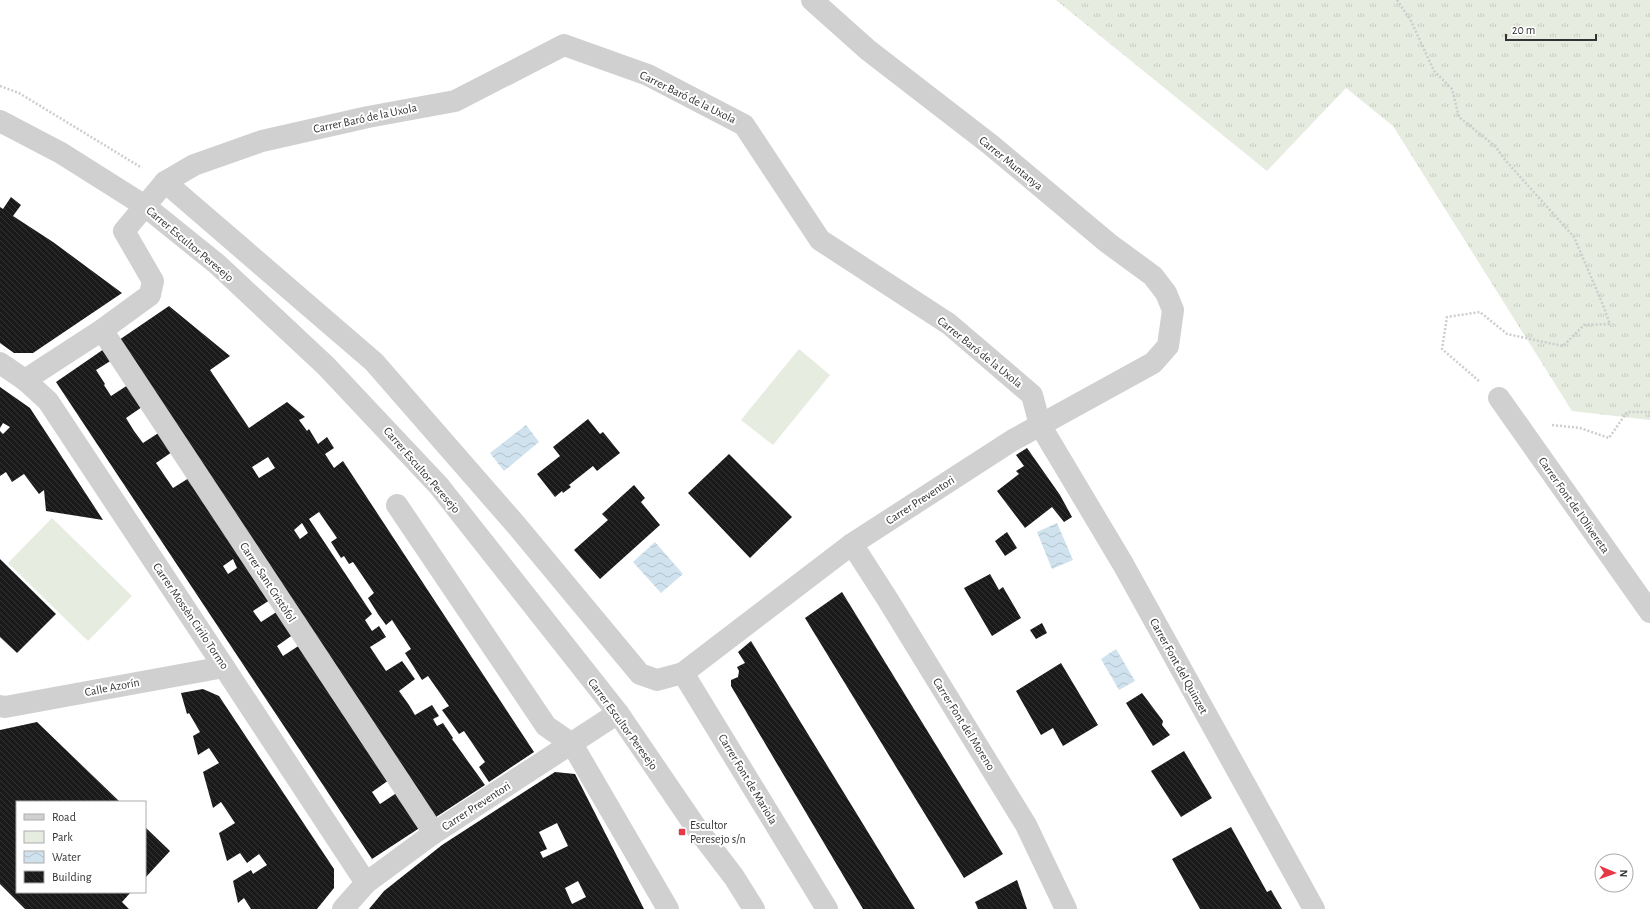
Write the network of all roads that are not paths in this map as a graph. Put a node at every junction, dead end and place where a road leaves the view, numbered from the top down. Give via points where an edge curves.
1 (812, 0) edge
2 (0, 121) edge
3 (165, 182) junction
4 (145, 206) junction
5 (102, 330) junction
6 (1168, 346) joint
7 (0, 363) edge
8 (25, 380) junction
9 (1499, 398) road end
10 (1040, 425) junction
11 (397, 505) dead end
12 (852, 544) junction
13 (1650, 612) edge
14 (224, 666) junction
15 (683, 673) junction
16 (0, 706) edge
17 (618, 713) junction
18 (572, 744) junction
19 (434, 833) junction
20 (366, 883) junction
21 (344, 909) edge
22 (668, 909) edge
23 (754, 909) edge
24 (827, 909) edge
25 (1066, 909) edge
26 (1314, 909) edge

1 - 6 street, Carrer Muntanya via 868,50 991,145 1108,243 1153,276 1166,293 1173,310
2 - 4 street, Carrer Escultor Peresejo via 61,153
3 - 4 street, Carrer Baró de la Uxola
3 - 10 street, Carrer Baró de la Uxola via 194,165 262,141 455,101 564,46 648,75 744,125 820,240 949,324 1032,395
3 - 15 street via 374,362 517,526 640,674 657,680
4 - 5 street, Carrer Baró de la Uxola via 124,231 153,281 150,295
4 - 17 street, Carrer Escultor Peresejo via 223,270 326,366 377,419 439,486
5 - 8 street
5 - 19 street, Carrer Sant Cristòfol
6 - 10 street, Carrer Preventori via 1153,363
7 - 8 street, Carrer Mossèn Cirilo Tormo
8 - 14 street, Carrer Mossèn Cirilo Tormo via 48,401
9 - 13 street, Carrer Font de l'Olivereta
10 - 12 street, Carrer Preventori
10 - 26 street, Carrer Font del Quinzet via 1123,564
11 - 18 street via 546,726
12 - 15 street, Carrer Preventori
12 - 25 street, Carrer Font del Moreno via 1026,825
14 - 16 street, Calle Azorín via 5,708
14 - 20 street, Carrer Mossèn Cirilo Tormo
15 - 24 street, Carrer Font de Mariola
17 - 18 street, Carrer Preventori
17 - 23 street, Carrer Escultor Peresejo
18 - 19 street, Carrer Preventori
18 - 22 street
19 - 20 street, Carrer Preventori
20 - 21 street, Carrer Preventori

